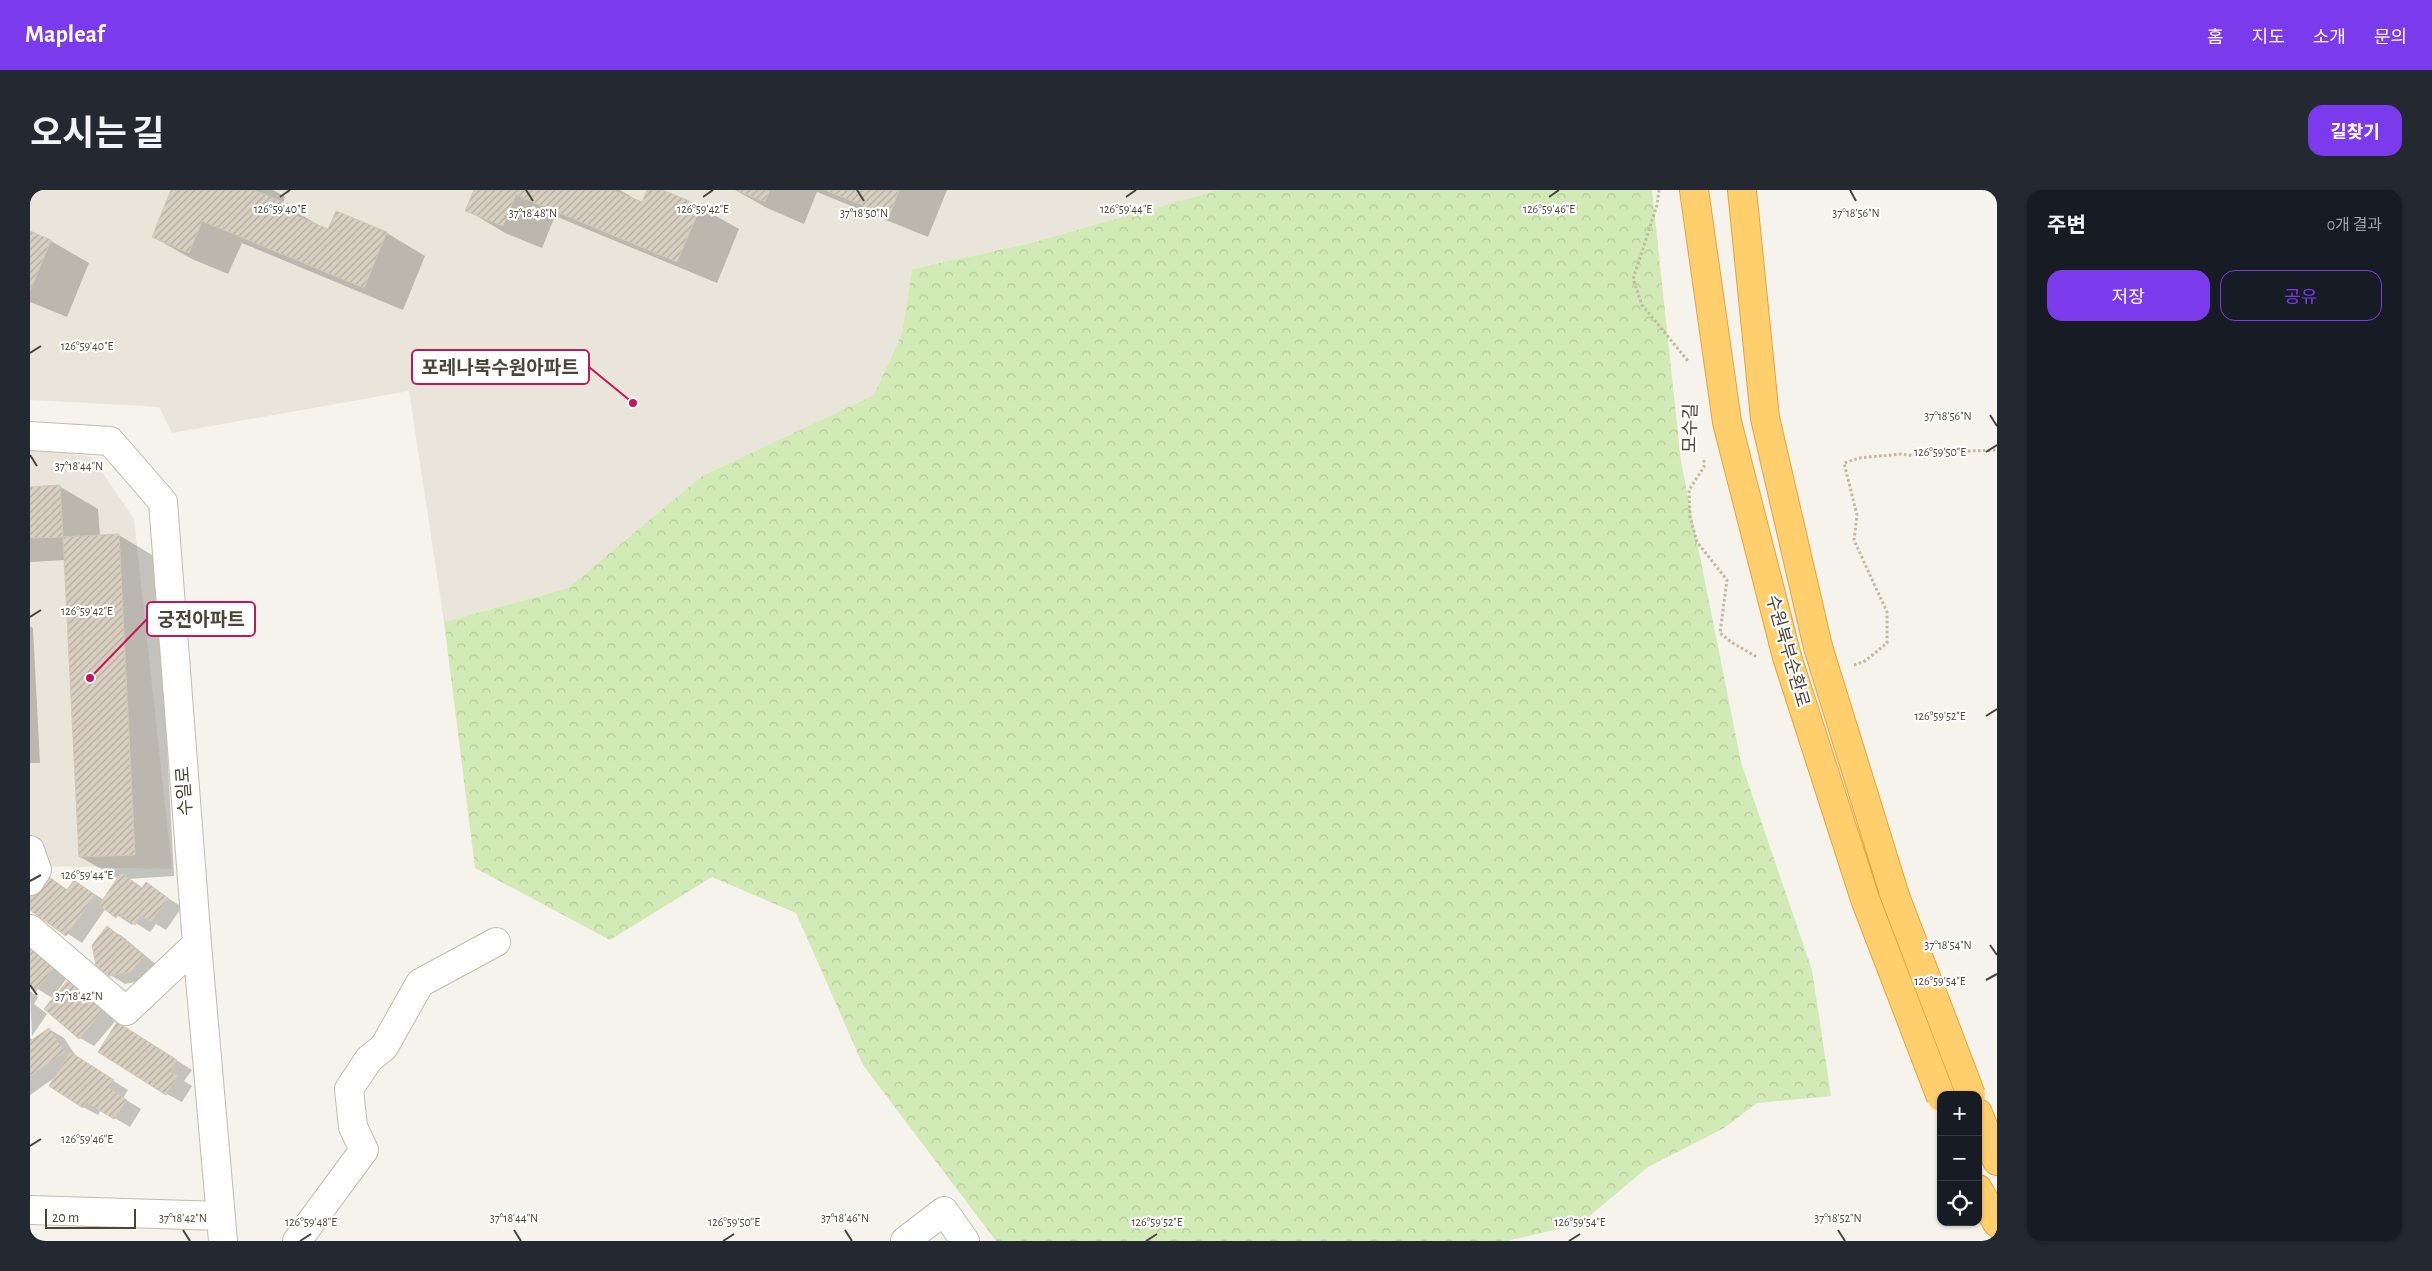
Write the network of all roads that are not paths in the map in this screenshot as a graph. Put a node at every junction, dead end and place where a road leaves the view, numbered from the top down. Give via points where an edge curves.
1 (1694, 190) edge
2 (1742, 190) edge
3 (30, 436) edge
4 (30, 850) edge
5 (30, 881) edge
6 (30, 929) edge
7 (496, 942) dead end
8 (197, 944) junction
9 (1939, 1091) edge
10 (1969, 1091) edge
11 (1982, 1123) edge
12 (1997, 1161) edge
13 (1982, 1196) edge
14 (30, 1210) edge
15 (1997, 1223) edge
16 (222, 1229) edge
17 (297, 1241) edge
18 (905, 1241) edge
19 (965, 1241) edge

1 - 9 highway, 수원북부순환로, bridge via 1727,422 1787,657 1865,899
2 - 10 highway, 수원북부순환로, bridge via 1765,418 1818,647 1894,896
3 - 8 street, 수일로 via 110,441 163,502
4 - 5 street via 37,870
6 - 8 street via 126,1011
7 - 17 street via 420,983 384,1047 369,1059 348,1089 353,1126 364,1150
8 - 16 street, 수일로
11 - 12 highway
13 - 15 highway
14 - 16 street
18 - 19 street via 944,1211

